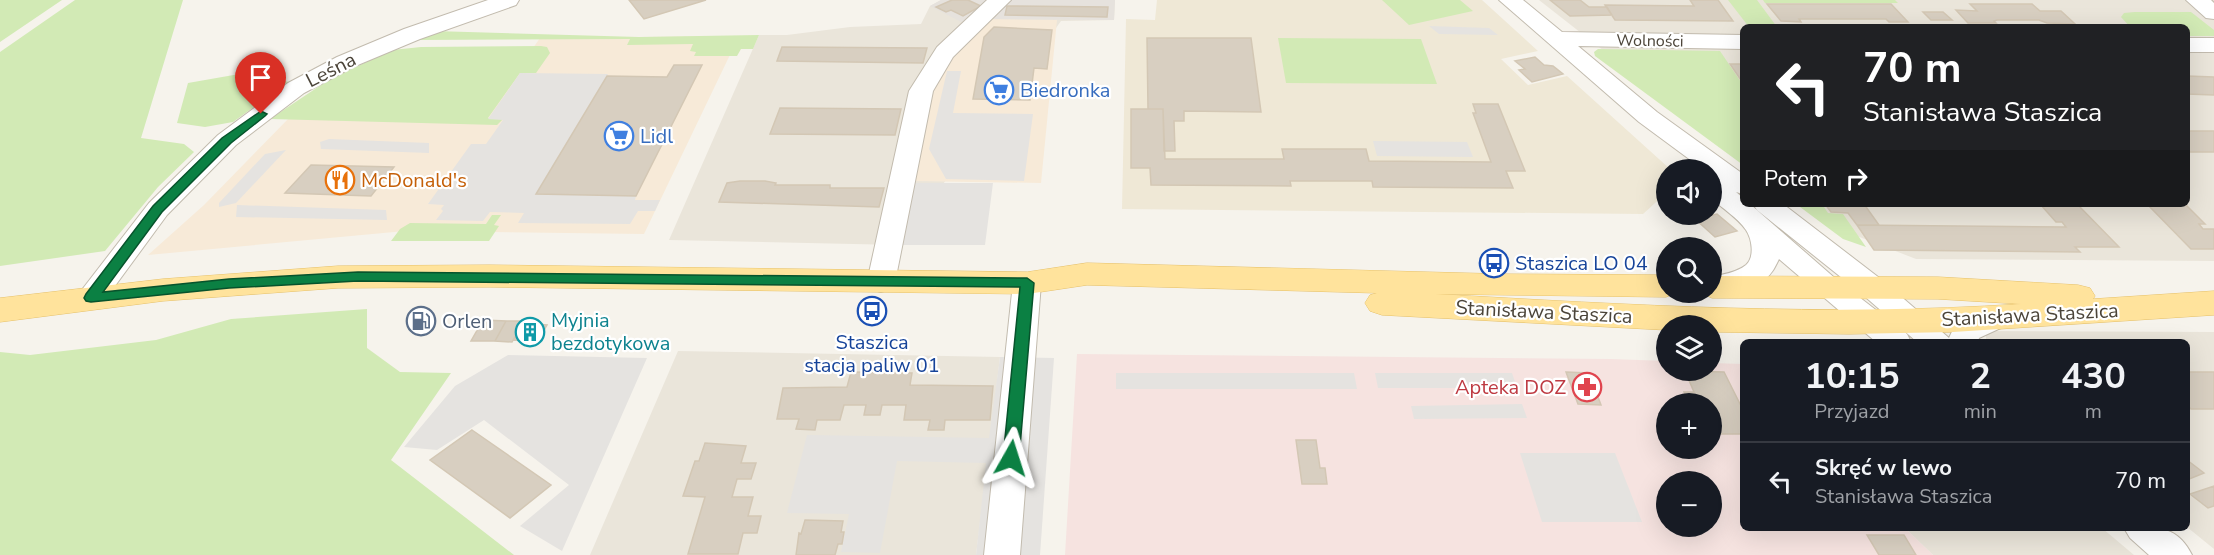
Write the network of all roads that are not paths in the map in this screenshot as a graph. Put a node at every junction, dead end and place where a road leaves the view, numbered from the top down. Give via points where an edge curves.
1 (508, 0) edge
2 (1000, 0) edge
3 (1510, 0) edge
4 (2196, 0) edge
5 (2214, 14) edge
6 (1557, 39) junction
7 (1740, 42) edge
8 (2190, 45) edge
9 (2214, 45) edge
10 (1648, 117) junction
11 (1686, 159) edge
12 (1740, 184) edge
13 (1722, 191) edge
14 (1740, 202) edge
15 (1749, 207) edge
16 (1762, 215) edge
17 (881, 282) junction
18 (1027, 283) junction
19 (1722, 283) edge
20 (1656, 286) edge
21 (1722, 286) edge
22 (1827, 287) junction
23 (1872, 287) junction
24 (91, 298) junction
25 (2210, 303) edge
26 (0, 310) edge
27 (1995, 319) junction
28 (1869, 321) junction
29 (1915, 335) edge
30 (1964, 339) edge
31 (2146, 531) edge
32 (1002, 555) edge
33 (2174, 555) edge

1 - 24 street, Leśna via 356,57 296,88 227,140 158,209
2 - 17 street via 947,48 921,91
3 - 6 street
4 - 5 street
6 - 7 street, Wolności
6 - 10 street
8 - 9 street
10 - 11 street
10 - 12 street
13 - 14 street
15 - 16 street
16 - 19 street via 1764,262 1754,274
16 - 22 street
16 - 23 street
17 - 18 main road, Stanisława Staszica
17 - 24 main road, Stanisława Staszica via 358,277 229,284
18 - 20 main road, Stanisława Staszica via 1087,274
18 - 28 main road, Stanisława Staszica via 1085,293 1616,316
18 - 32 street
21 - 22 main road, Stanisława Staszica
22 - 23 main road, Stanisława Staszica
22 - 28 street
23 - 25 main road, Stanisława Staszica
23 - 29 street
24 - 26 main road, Stanisława Staszica
25 - 27 main road, Stanisława Staszica
27 - 29 main road, Stanisława Staszica
27 - 30 street via 1966,332
28 - 29 main road, Stanisława Staszica
31 - 33 street

